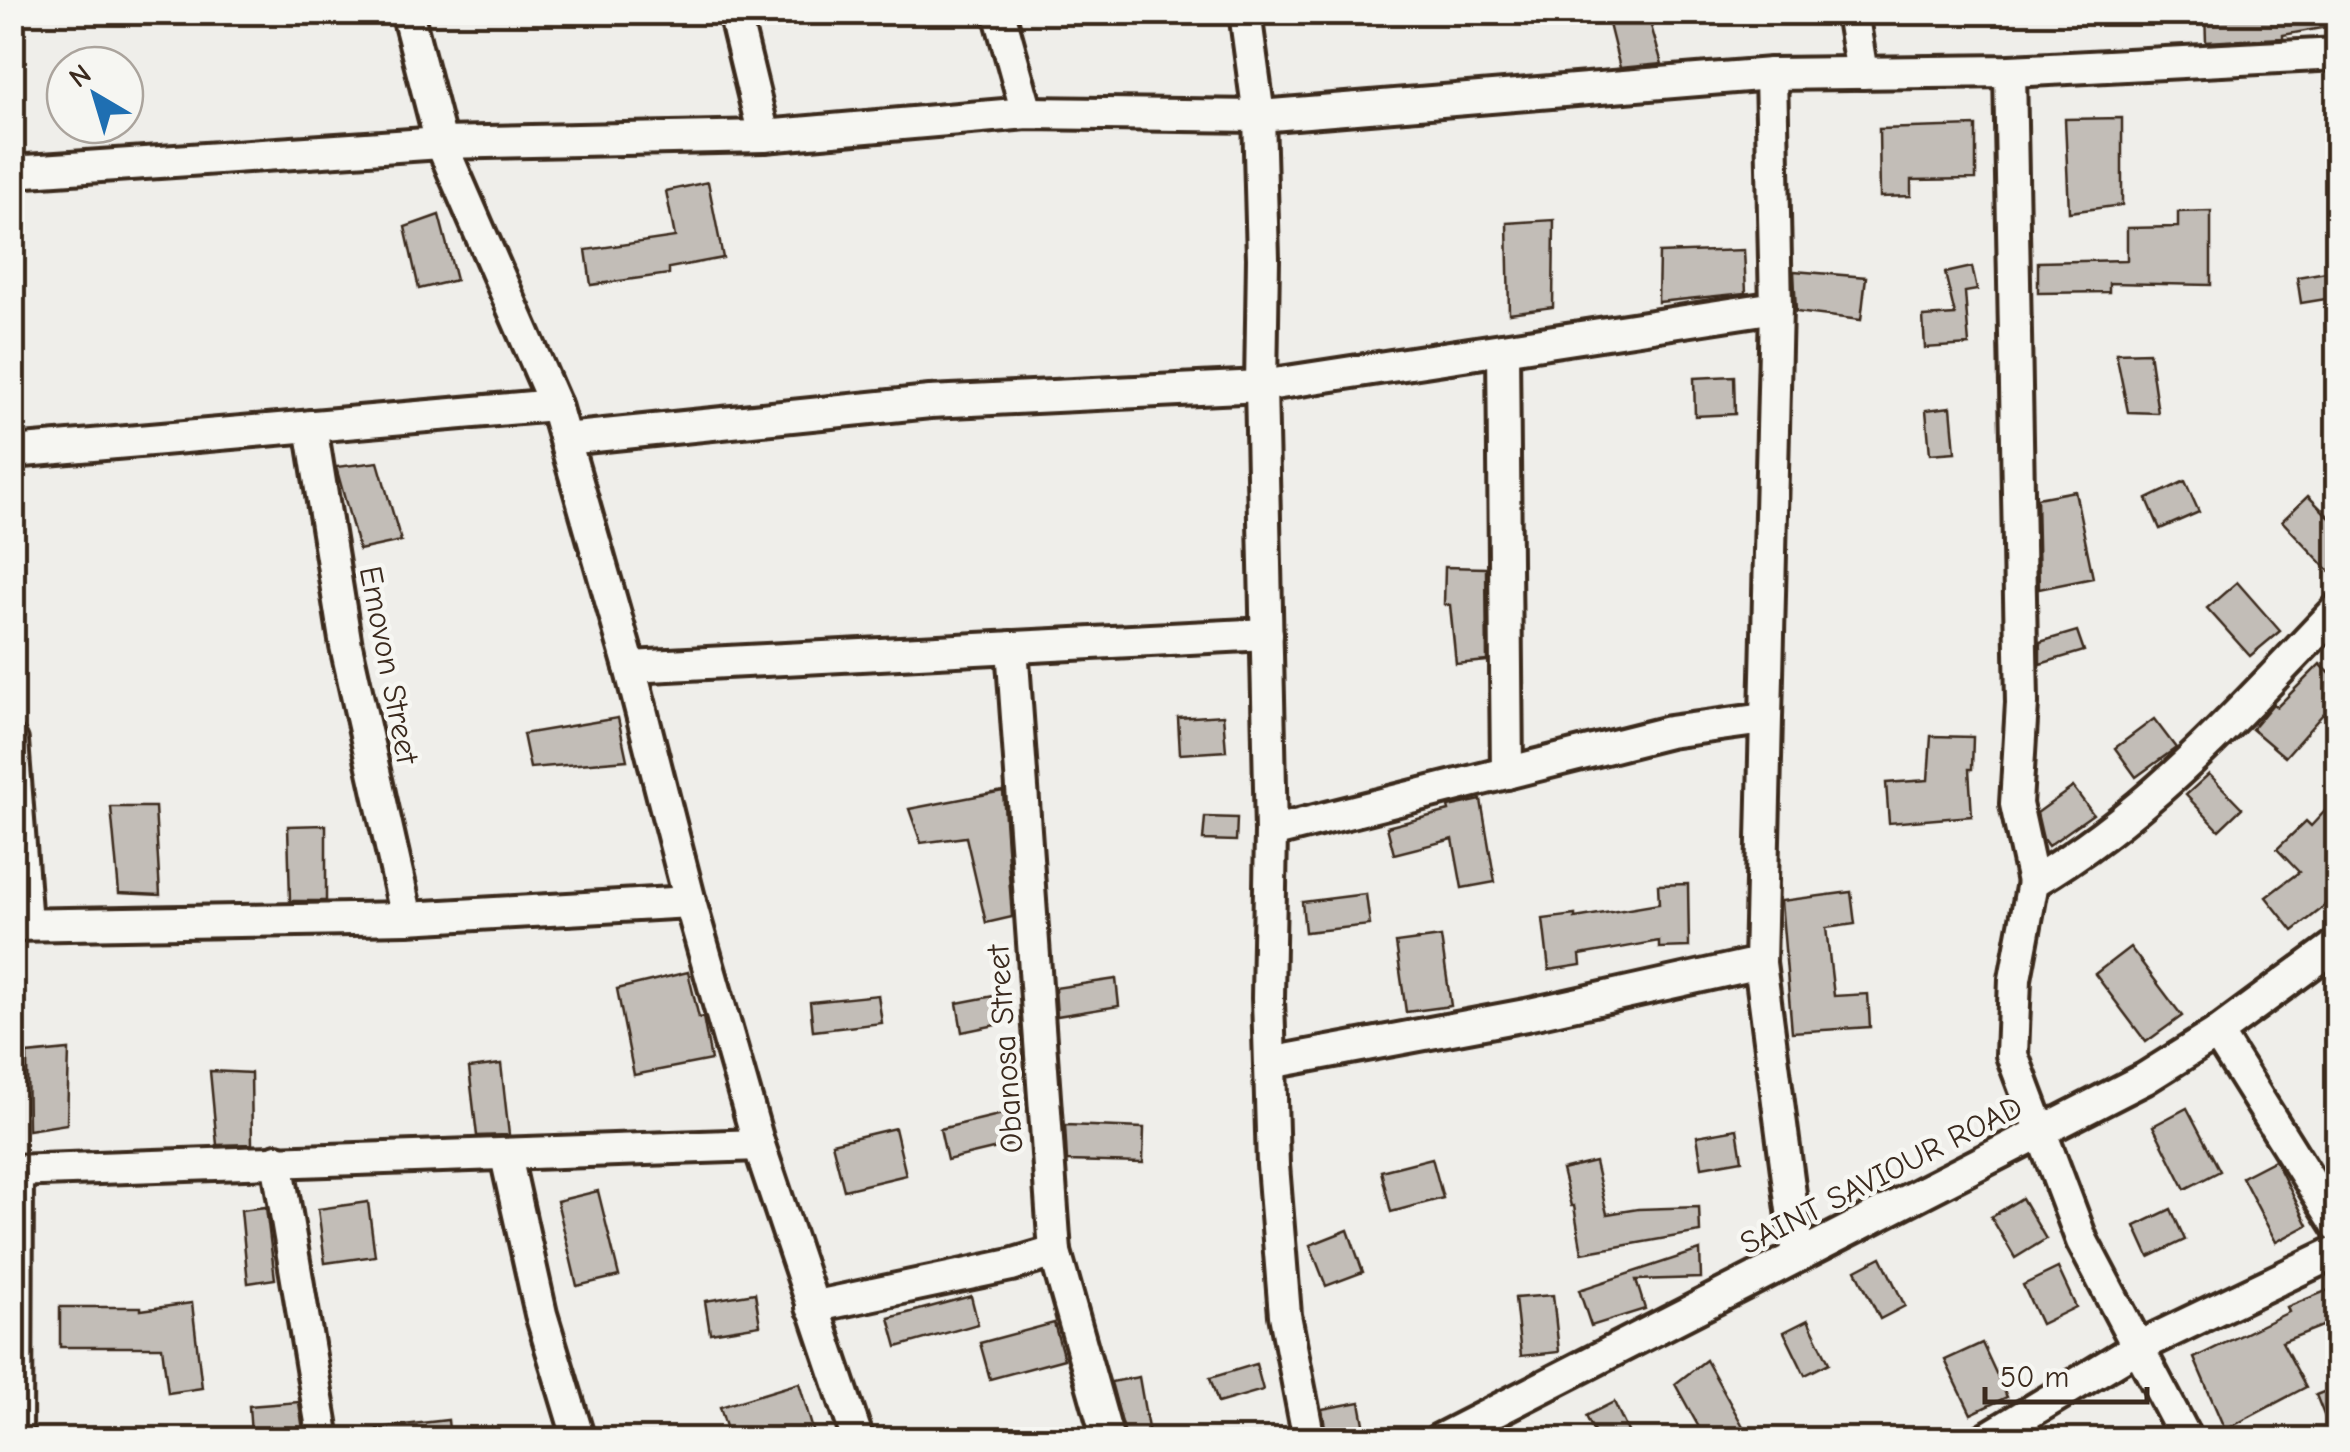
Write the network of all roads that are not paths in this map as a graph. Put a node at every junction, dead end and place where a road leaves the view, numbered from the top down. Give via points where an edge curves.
1 (406, 12) edge
2 (734, 12) edge
3 (999, 12) edge
4 (1244, 12) edge
5 (1852, 12) edge
6 (2338, 54) edge
7 (2010, 71) junction
8 (1862, 73) junction
9 (1771, 74) junction
10 (1027, 114) junction
11 (1259, 116) junction
12 (764, 136) junction
13 (441, 143) junction
14 (12, 172) edge
15 (1776, 306) junction
16 (1503, 349) junction
17 (1261, 386) junction
18 (554, 405) junction
19 (311, 426) junction
20 (565, 439) junction
21 (12, 452) edge
22 (2338, 609) edge
23 (1267, 634) junction
24 (1012, 647) junction
25 (630, 667) junction
26 (1764, 718) junction
27 (12, 741) edge
28 (1508, 773) junction
29 (1271, 832) junction
30 (2033, 882) junction
31 (690, 902) junction
32 (408, 918) junction
33 (19, 925) edge
34 (2338, 944) edge
35 (1760, 963) junction
36 (2217, 1033) junction
37 (1270, 1063) junction
38 (2041, 1132) junction
39 (759, 1145) junction
40 (506, 1156) junction
41 (278, 1160) junction
42 (15, 1172) edge
43 (2338, 1226) edge
44 (2338, 1251) edge
45 (1055, 1252) junction
46 (1798, 1256) junction
47 (812, 1308) junction
48 (2136, 1348) junction
49 (16, 1440) edge
50 (324, 1440) edge
51 (579, 1440) edge
52 (858, 1440) edge
53 (1108, 1440) edge
54 (1308, 1440) edge
55 (1439, 1440) edge
56 (1984, 1440) edge
57 (2187, 1440) edge

1 - 13 street
2 - 12 street
3 - 10 street
4 - 11 street
5 - 8 street
6 - 7 street
7 - 8 street
7 - 30 street via 2022,703 2016,804
8 - 9 street
9 - 11 street
9 - 15 street
10 - 11 street
10 - 12 street
11 - 17 street
12 - 13 street
13 - 14 street
13 - 18 street
15 - 16 street
15 - 26 street
16 - 17 street
16 - 28 street
17 - 20 street via 930,402
17 - 23 street
18 - 19 street
18 - 20 street
19 - 21 street
19 - 32 street, Emovon Street via 346,646
20 - 25 street
22 - 30 street via 2145,802
23 - 24 street
23 - 29 street
24 - 25 street
24 - 45 street, Obanosa Street
25 - 31 street
26 - 28 street via 1668,732
26 - 35 street
27 - 33 street
28 - 29 street
29 - 37 street
30 - 38 street via 2015,979 2012,1055
31 - 32 street
31 - 39 street
32 - 33 street
34 - 36 street, SAINT SAVIOUR ROAD
35 - 37 street
35 - 46 street
36 - 38 street, SAINT SAVIOUR ROAD
36 - 43 street
37 - 54 street via 1285,1315
38 - 46 street, SAINT SAVIOUR ROAD
38 - 48 street via 2082,1242
39 - 40 street
39 - 47 street
40 - 41 street
40 - 51 street via 541,1314
41 - 42 street
41 - 50 street
42 - 49 street
44 - 48 street
45 - 47 street
45 - 53 street, Obanosa Street
46 - 55 street, SAINT SAVIOUR ROAD
47 - 52 street
48 - 56 street
48 - 57 street

